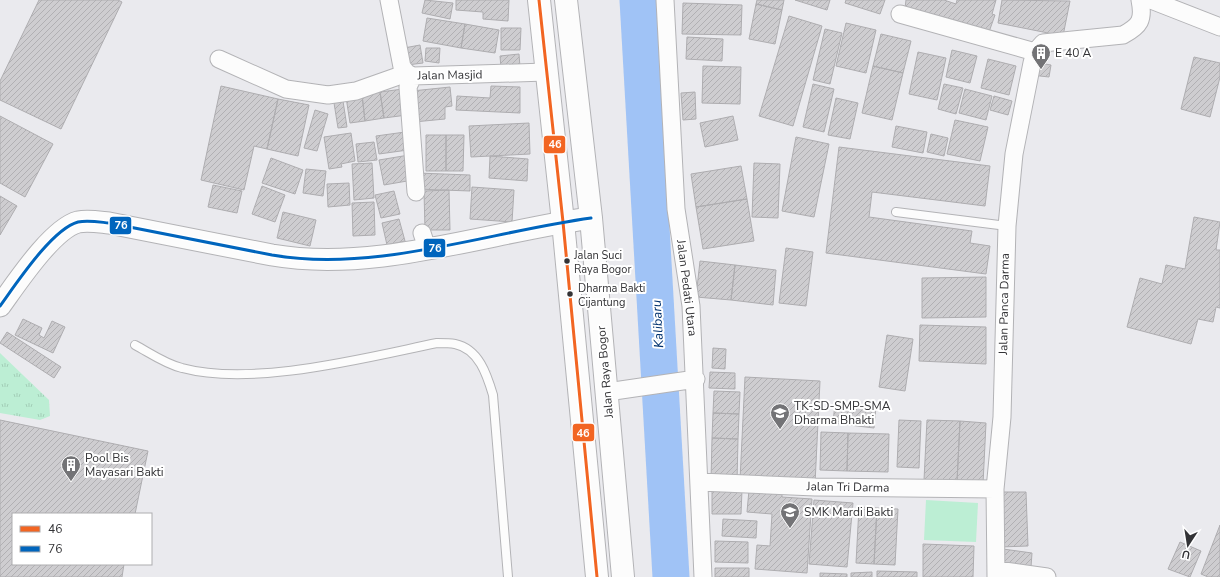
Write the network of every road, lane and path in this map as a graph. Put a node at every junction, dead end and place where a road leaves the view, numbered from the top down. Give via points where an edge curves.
1 (389, 0) edge
2 (539, 0) edge
3 (566, 0) edge
4 (665, 0) edge
5 (1140, 0) edge
6 (1151, 0) edge
7 (900, 14) dead end
8 (1220, 27) edge
9 (1035, 52) junction
10 (219, 59) dead end
11 (546, 72) junction
12 (410, 75) junction
13 (416, 192) dead end
14 (896, 212) dead end
15 (591, 218) junction
16 (563, 222) junction
17 (1007, 226) junction
18 (0, 306) edge
19 (135, 345) dead end
20 (696, 379) junction
21 (607, 392) junction
22 (700, 482) junction
23 (995, 489) junction
24 (996, 573) edge
25 (508, 577) edge
26 (597, 577) edge
27 (623, 577) edge
28 (703, 577) edge
29 (1047, 577) edge

1 - 12 street, Jalan Masjid via 402,67
2 - 11 highway
3 - 15 highway, Jalan Raya Bogor
4 - 20 street, Jalan Pedati Utara via 676,210 691,306
5 - 9 street via 1140,21 1134,29 1123,35 1043,43
6 - 8 street
7 - 9 street
9 - 17 street, Jalan Panca Darma via 1014,154
10 - 12 street via 286,89 328,95 356,91
11 - 12 street, Jalan Masjid
11 - 16 highway
12 - 13 street via 408,87
14 - 17 lane
15 - 16 street
15 - 21 highway, Jalan Raya Bogor
16 - 18 street via 424,241 352,259 298,260 109,223 77,222 42,251
16 - 26 highway
17 - 23 street, Jalan Panca Darma via 1002,417
19 - 25 lane via 180,368 226,374 311,368 437,343 456,344 467,349 479,360 493,395
20 - 21 street
20 - 22 street, Jalan Pedati Utara
21 - 27 highway, Jalan Raya Bogor
22 - 23 street, Jalan Tri Darma via 815,487
22 - 28 street, Jalan Pedati Utara
23 - 24 street, Jalan Panca Darma
24 - 29 street

